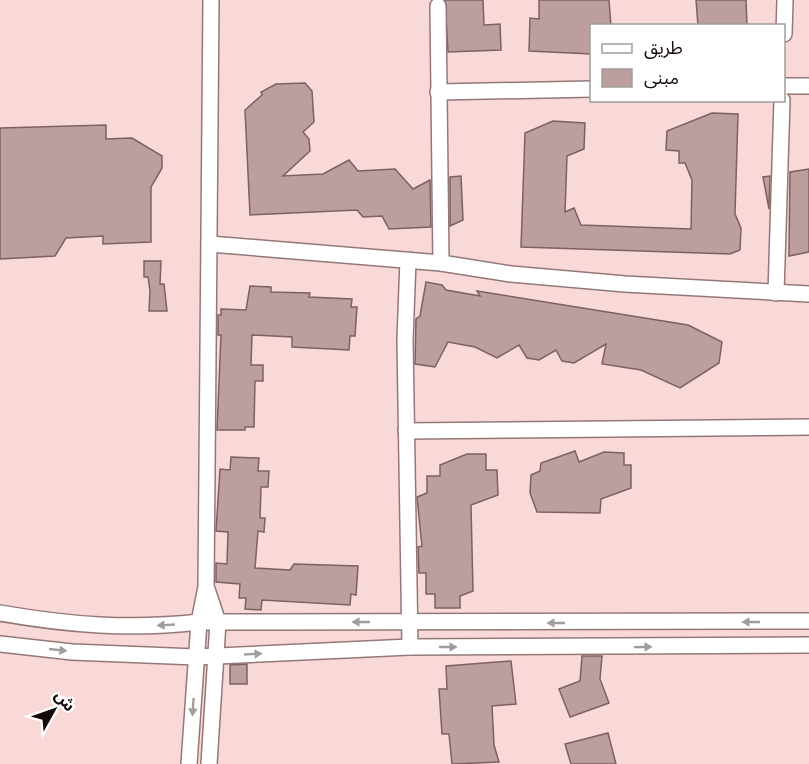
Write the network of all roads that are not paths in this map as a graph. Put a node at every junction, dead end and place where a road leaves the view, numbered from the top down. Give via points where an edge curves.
1 (211, 0) edge
2 (784, 0) edge
3 (438, 6) dead end
4 (783, 24) edge
5 (785, 86) edge
6 (809, 86) edge
7 (590, 89) edge
8 (438, 92) junction
9 (782, 102) edge
10 (210, 244) junction
11 (408, 260) junction
12 (441, 263) junction
13 (776, 293) junction
14 (809, 294) edge
15 (809, 427) edge
16 (406, 431) junction
17 (206, 587) junction
18 (0, 613) edge
19 (809, 621) edge
20 (199, 622) junction
21 (218, 622) junction
22 (410, 622) junction
23 (0, 644) edge
24 (809, 645) edge
25 (410, 647) junction
26 (216, 656) junction
27 (196, 657) junction
28 (189, 764) edge
29 (209, 764) edge

1 - 10 street
2 - 4 street
3 - 8 street
5 - 6 street
7 - 8 street
8 - 12 street
9 - 13 street
10 - 11 street
10 - 17 street
11 - 12 street
11 - 16 street
12 - 13 street via 511,274
13 - 14 street
15 - 16 street
16 - 22 street
17 - 20 street
17 - 21 street
20 -> 18 street via 165,626 70,625
19 -> 22 street
20 - 21 street
20 - 27 street
22 -> 21 street
21 - 26 street
22 - 25 street
23 -> 27 street via 72,652
25 -> 24 street
26 -> 25 street
26 - 27 street
26 - 29 street
27 -> 28 street

